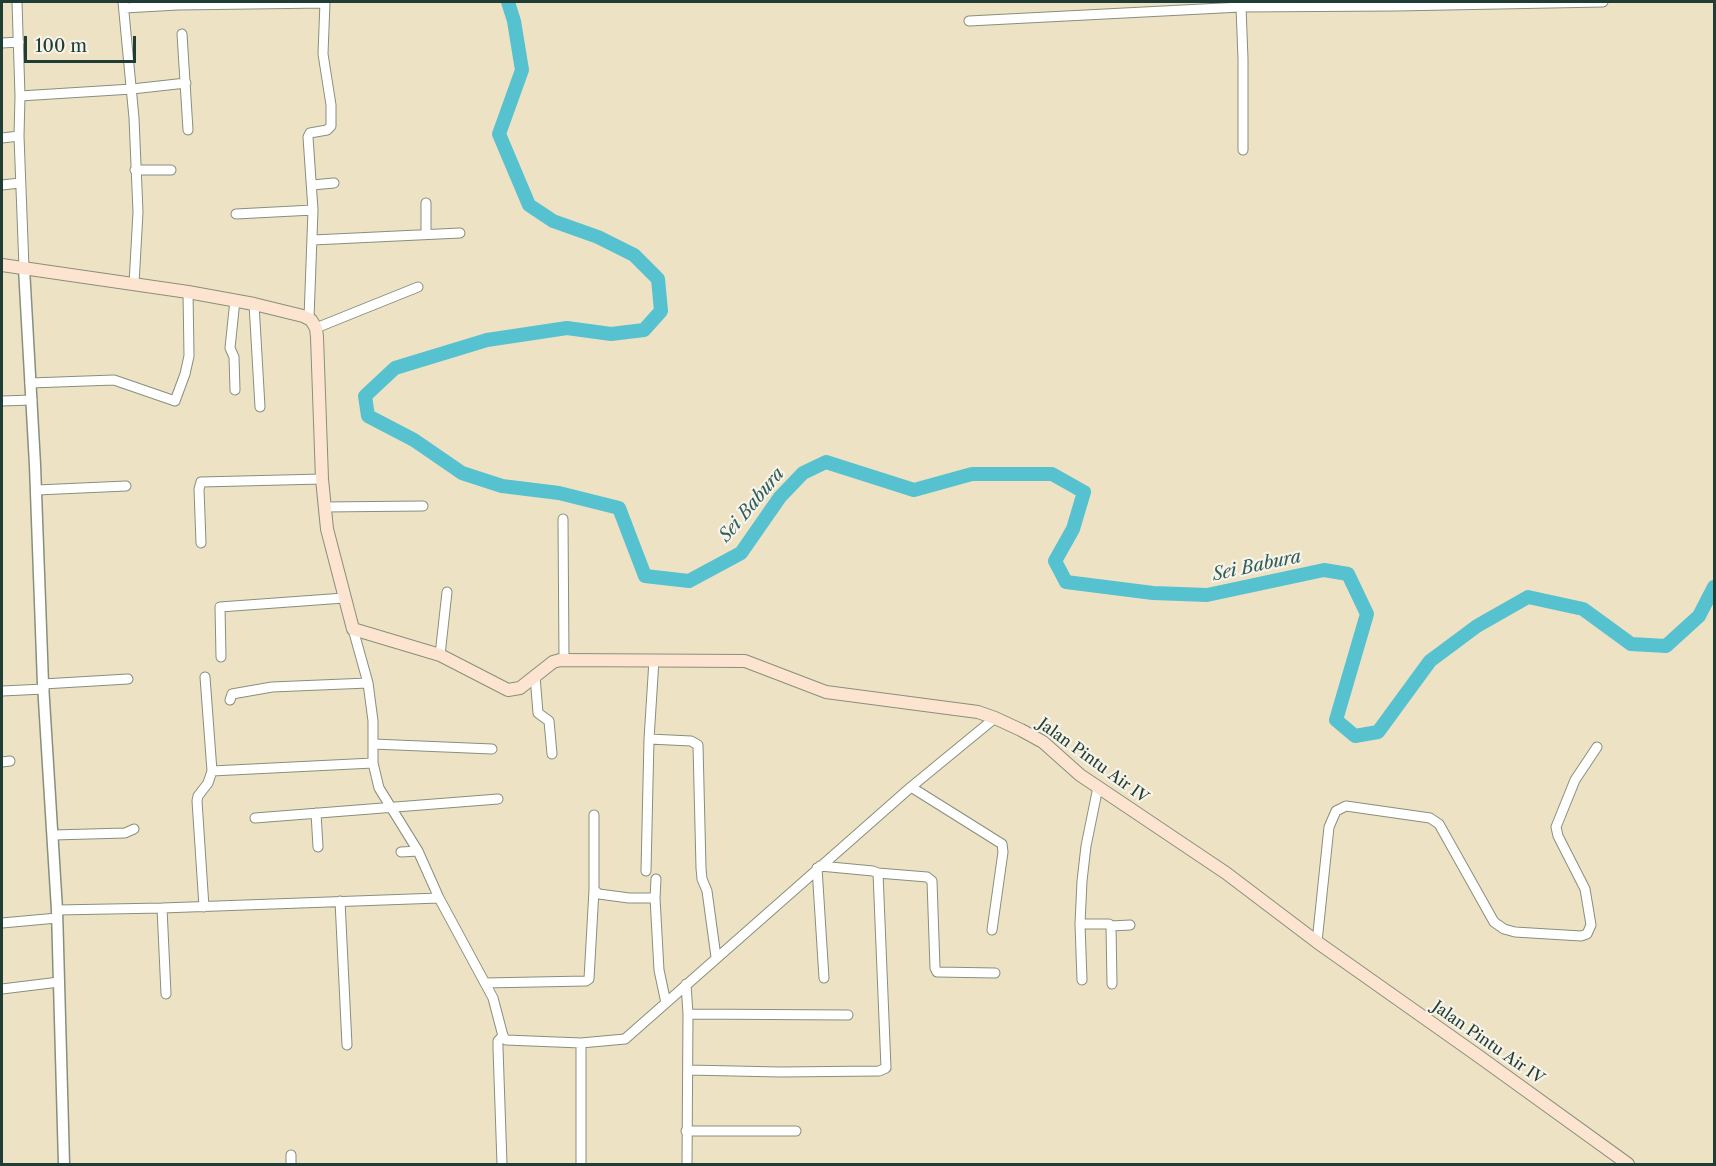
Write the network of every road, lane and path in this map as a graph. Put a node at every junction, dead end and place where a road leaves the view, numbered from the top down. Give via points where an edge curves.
1 (17, 2) edge
2 (325, 2) edge
3 (1603, 2) edge
4 (123, 5) edge
5 (1241, 7) junction
6 (969, 21) dead end
7 (182, 34) dead end
8 (19, 42) junction
9 (2, 43) edge
10 (186, 82) junction
11 (132, 89) junction
12 (20, 96) junction
13 (188, 130) dead end
14 (19, 136) junction
15 (2, 138) edge
16 (1243, 150) dead end
17 (135, 170) junction
18 (171, 170) dead end
19 (20, 183) junction
20 (334, 183) dead end
21 (2, 185) edge
22 (312, 185) junction
23 (426, 203) dead end
24 (314, 210) junction
25 (236, 214) dead end
26 (460, 233) dead end
27 (426, 234) junction
28 (313, 240) junction
29 (2, 265) edge
30 (24, 268) junction
31 (134, 284) junction
32 (418, 287) dead end
33 (188, 292) junction
34 (235, 300) junction
35 (254, 304) junction
36 (312, 323) junction
37 (30, 383) junction
38 (235, 390) dead end
39 (32, 400) junction
40 (2, 401) edge
41 (260, 407) dead end
42 (322, 479) junction
43 (126, 486) dead end
44 (36, 490) junction
45 (423, 506) dead end
46 (324, 507) junction
47 (563, 519) dead end
48 (201, 543) dead end
49 (447, 592) dead end
50 (344, 598) junction
51 (353, 629) junction
52 (440, 655) junction
53 (221, 657) dead end
54 (564, 660) junction
55 (654, 660) junction
56 (535, 676) junction
57 (205, 677) dead end
58 (128, 678) dead end
59 (368, 682) junction
60 (44, 687) junction
61 (2, 691) edge
62 (230, 700) dead end
63 (995, 718) junction
64 (649, 738) junction
65 (374, 744) junction
66 (1597, 747) dead end
67 (492, 749) dead end
68 (552, 754) dead end
69 (373, 764) junction
70 (212, 771) junction
71 (1098, 786) junction
72 (910, 787) junction
73 (498, 799) dead end
74 (392, 807) junction
75 (316, 813) junction
76 (594, 815) dead end
77 (255, 818) dead end
78 (134, 829) dead end
79 (53, 836) junction
80 (318, 847) dead end
81 (418, 851) junction
82 (401, 852) dead end
83 (818, 867) junction
84 (645, 871) dead end
85 (878, 873) junction
86 (656, 879) dead end
87 (594, 890) junction
88 (439, 898) junction
89 (655, 898) junction
90 (340, 902) junction
91 (204, 907) junction
92 (162, 908) junction
93 (57, 914) junction
94 (2, 923) edge
95 (1080, 924) junction
96 (1130, 925) dead end
97 (1111, 926) junction
98 (992, 930) dead end
99 (1317, 942) junction
100 (716, 957) junction
101 (995, 972) dead end
102 (824, 978) dead end
103 (1082, 980) dead end
104 (59, 982) junction
105 (485, 983) junction
106 (686, 984) junction
107 (1112, 984) dead end
108 (2, 989) edge
109 (166, 994) dead end
110 (666, 1003) junction
111 (688, 1014) junction
112 (848, 1015) dead end
113 (503, 1036) junction
114 (581, 1043) junction
115 (347, 1045) dead end
116 (688, 1070) junction
117 (686, 1131) junction
118 (796, 1131) dead end
119 (64, 1164) edge
120 (502, 1164) edge
121 (581, 1164) edge
122 (687, 1164) edge
123 (1628, 1164) edge

1 - 8 street
2 - 4 street
2 - 22 street via 323,54 331,126 308,135
3 - 5 street
4 - 11 street
5 - 6 street
5 - 16 street
7 - 10 street
8 - 9 street
8 - 12 street
10 - 11 street
10 - 13 street
11 - 12 street
11 - 17 street
12 - 14 street
14 - 15 street
14 - 19 street
17 - 18 street
17 - 31 street via 138,212
19 - 21 street
19 - 30 street
20 - 22 street
22 - 24 street
23 - 27 street
24 - 25 street
24 - 28 street
26 - 27 street
27 - 28 street
28 - 36 street
29 - 30 main road
30 - 31 main road
30 - 37 street
31 - 33 main road
32 - 36 street
33 - 34 main road
33 - 37 street via 189,356 175,401 114,380
34 - 35 main road
34 - 38 street via 230,345
35 - 36 main road
35 - 41 street
36 - 42 main road
37 - 39 street
39 - 40 street
39 - 44 street
42 - 46 main road
42 - 48 street via 201,482
43 - 44 street
44 - 60 street
45 - 46 street
46 - 50 main road via 328,540
47 - 54 street
49 - 52 street
50 - 51 main road
50 - 53 street via 220,607
51 - 52 main road, Jalan Pintu Air IV
51 - 59 street
52 - 56 main road, Jalan Pintu Air IV via 508,690 520,688
54 - 55 main road, Jalan Pintu Air IV
54 - 56 main road, Jalan Pintu Air IV via 553,662
55 - 63 main road, Jalan Pintu Air IV via 745,661 826,692 978,712
55 - 64 street
56 - 68 street via 538,713 549,721
57 - 70 street
58 - 60 street
59 - 62 street via 272,687 232,694
59 - 65 street
60 - 61 street
60 - 79 street
63 - 71 main road, Jalan Pintu Air IV via 1043,742
63 - 72 street
64 - 84 street
64 - 100 street via 698,745 701,868
65 - 67 street
65 - 69 street
66 - 99 street via 1575,780 1556,827 1585,890 1591,925 1587,934 1504,929 1494,922 1438,824 1430,818 1346,806 1336,811 1329,827
69 - 70 street
69 - 74 street via 379,788
70 - 91 street via 197,801
71 - 95 street via 1084,863
71 - 99 main road, Jalan Pintu Air IV via 1226,873
72 - 83 street
72 - 98 street via 1003,846
73 - 74 street
74 - 75 street
74 - 81 street
75 - 77 street
75 - 80 street
76 - 87 street
78 - 79 street via 125,833
79 - 93 street
81 - 82 street
81 - 88 street
83 - 85 street
83 - 100 street
83 - 102 street
85 - 101 street via 927,877 932,881 937,972
85 - 116 street via 886,1068
86 - 89 street
87 - 89 street via 609,896
87 - 105 street via 589,979
88 - 90 street
88 - 105 street
89 - 110 street via 659,970
90 - 91 street
90 - 115 street
91 - 92 street
92 - 93 street
92 - 109 street
93 - 94 street
93 - 104 street
95 - 97 street
95 - 103 street
96 - 97 street
97 - 107 street
99 - 123 main road, Jalan Pintu Air IV
100 - 106 street
104 - 108 street
104 - 119 street
105 - 113 street
106 - 110 street
106 - 111 street
110 - 114 street via 625,1039
111 - 112 street
111 - 116 street
113 - 114 street via 506,1040
113 - 120 street via 498,1041
114 - 121 street
116 - 117 street
117 - 118 street
117 - 122 street

